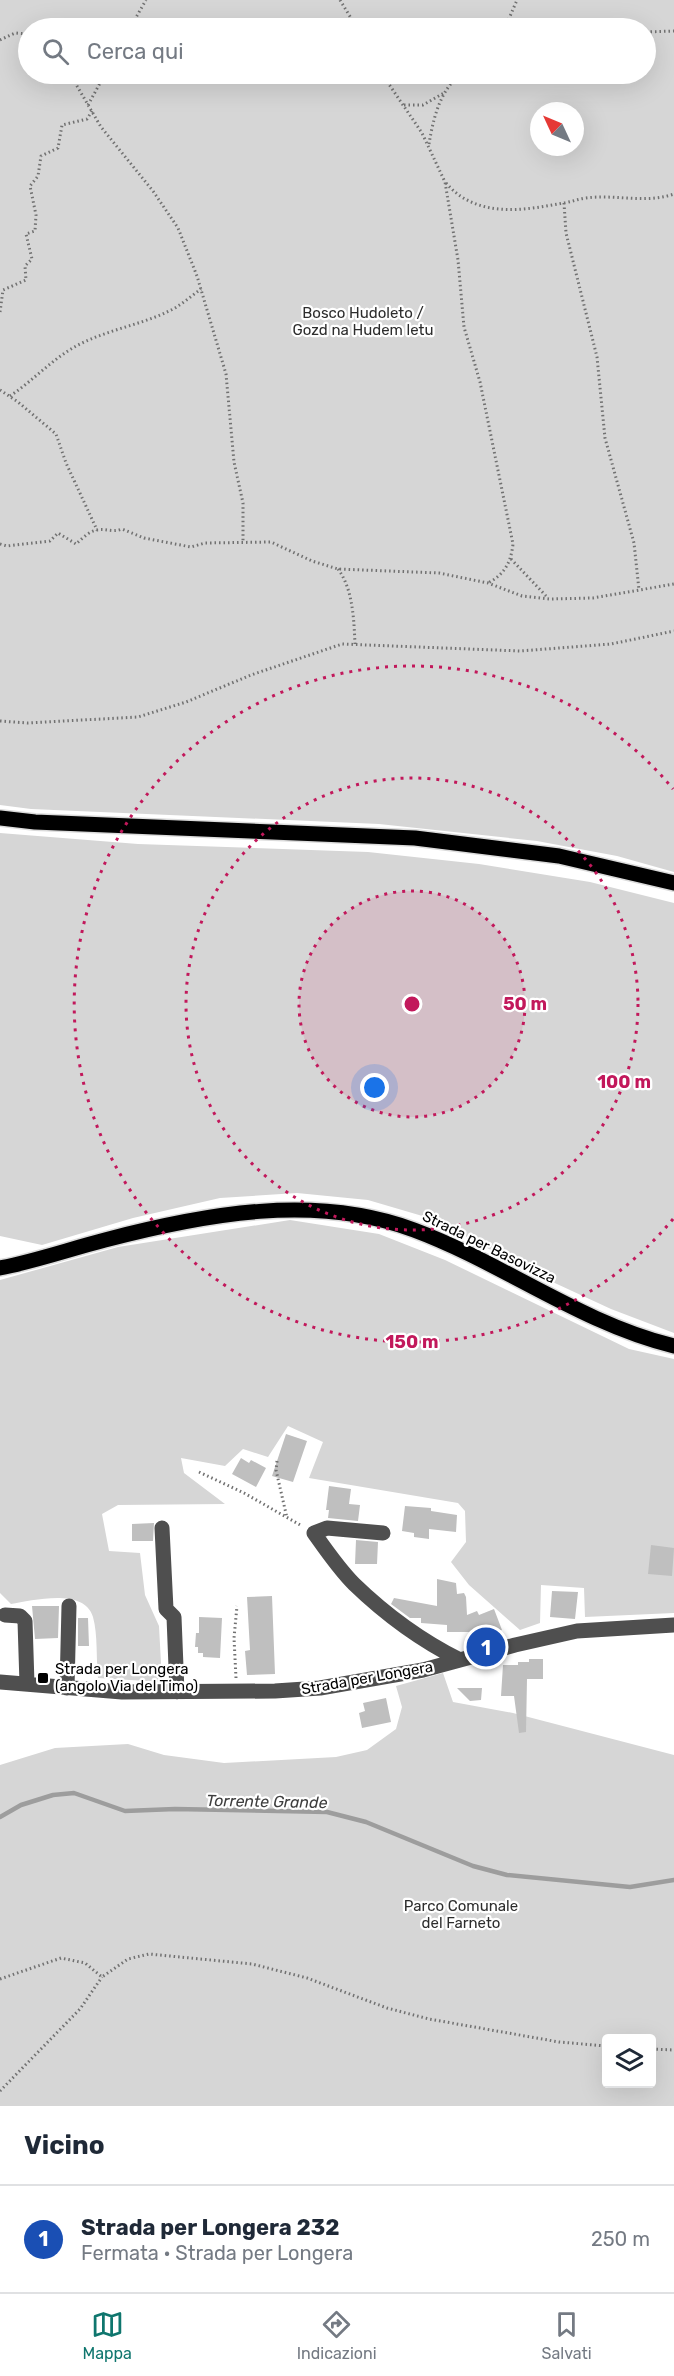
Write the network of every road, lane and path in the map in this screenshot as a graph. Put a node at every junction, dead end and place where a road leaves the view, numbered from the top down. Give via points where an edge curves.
1 (146, 0) edge
2 (340, 0) edge
3 (517, 0) edge
4 (136, 18) edge
5 (351, 18) edge
6 (509, 18) edge
7 (656, 32) edge
8 (674, 32) edge
9 (18, 33) edge
10 (0, 40) edge
11 (76, 84) edge
12 (100, 84) edge
13 (389, 84) edge
14 (451, 84) edge
15 (446, 92) junction
16 (88, 105) junction
17 (404, 105) junction
18 (92, 111) junction
19 (428, 146) junction
20 (446, 182) junction
21 (674, 194) edge
22 (564, 203) junction
23 (201, 289) junction
24 (0, 312) edge
25 (0, 390) edge
26 (10, 396) junction
27 (97, 530) junction
28 (243, 542) junction
29 (0, 544) edge
30 (511, 559) junction
31 (338, 568) junction
32 (488, 583) junction
33 (674, 584) edge
34 (639, 590) junction
35 (549, 599) junction
36 (674, 632) edge
37 (355, 645) junction
38 (0, 720) edge
39 (0, 818) edge
40 (674, 883) edge
41 (0, 1268) edge
42 (674, 1346) edge
43 (277, 1461) dead end
44 (199, 1472) dead end
45 (287, 1518) junction
46 (162, 1528) dead end
47 (314, 1533) junction
48 (383, 1533) dead end
49 (69, 1606) dead end
50 (237, 1606) dead end
51 (4, 1615) dead end
52 (674, 1625) edge
53 (460, 1660) junction
54 (0, 1683) edge
55 (27, 1684) junction
56 (67, 1688) junction
57 (177, 1692) junction
58 (236, 1692) junction
59 (102, 1977) junction
60 (0, 1979) edge
61 (602, 2046) edge
62 (656, 2049) edge
63 (674, 2050) edge
64 (0, 2091) edge

1 - 4 path
2 - 5 path
3 - 6 path
7 - 8 path
9 - 10 path
11 - 16 path
12 - 16 path
13 - 17 path
14 - 15 path
15 - 17 path via 423,105
15 - 19 path via 433,119
16 - 18 path
17 - 19 path
18 - 23 path via 178,228
18 - 24 path via 87,119 62,125 58,148 41,156 39,176 30,186 35,231 26,234 32,259 25,266 26,280 3,290
19 - 20 path
20 - 22 path via 475,205 493,210 525,210
20 - 30 path via 464,327 501,482 513,544
21 - 22 path via 634,200 587,198
22 - 34 path via 566,233 597,357 605,438 634,543
23 - 26 path via 168,312 78,345
23 - 28 path via 226,374 234,462 243,503
25 - 26 path
26 - 27 path via 56,434
27 - 28 path via 122,529 144,538 191,547
27 - 29 path via 76,544 58,533 50,541
28 - 31 path via 271,542
30 - 32 path via 499,577
30 - 35 path
31 - 32 path via 439,573
31 - 37 path via 345,578
32 - 35 path via 522,596
33 - 34 path
34 - 35 path via 593,598
36 - 37 path via 611,644 520,651
37 - 38 path via 342,644 317,651 138,717 28,723
39 - 40 main road via 415,838 559,856
41 - 42 main road, Strada per Basovizza via 205,1217 299,1210 341,1213 376,1218 444,1242 591,1317
43 - 45 path
44 - 45 path
45 - 47 path
46 - 57 street via 166,1610 174,1617
47 - 48 street via 327,1528
47 - 53 street, Strada per Longera via 362,1592 429,1644
49 - 56 street
50 - 58 path
51 - 55 street via 20,1616 25,1621
52 - 53 street, Strada per Longera via 577,1631
53 - 58 street, Strada per Longera via 320,1688
54 - 55 street, Strada per Longera
55 - 56 street, Strada per Longera
56 - 57 street, Strada per Longera
57 - 58 street, Strada per Longera
59 - 60 path via 85,1963 61,1958
59 - 61 path via 128,1959 149,1954 252,1964 429,2019
59 - 64 path via 80,2008
62 - 63 path

